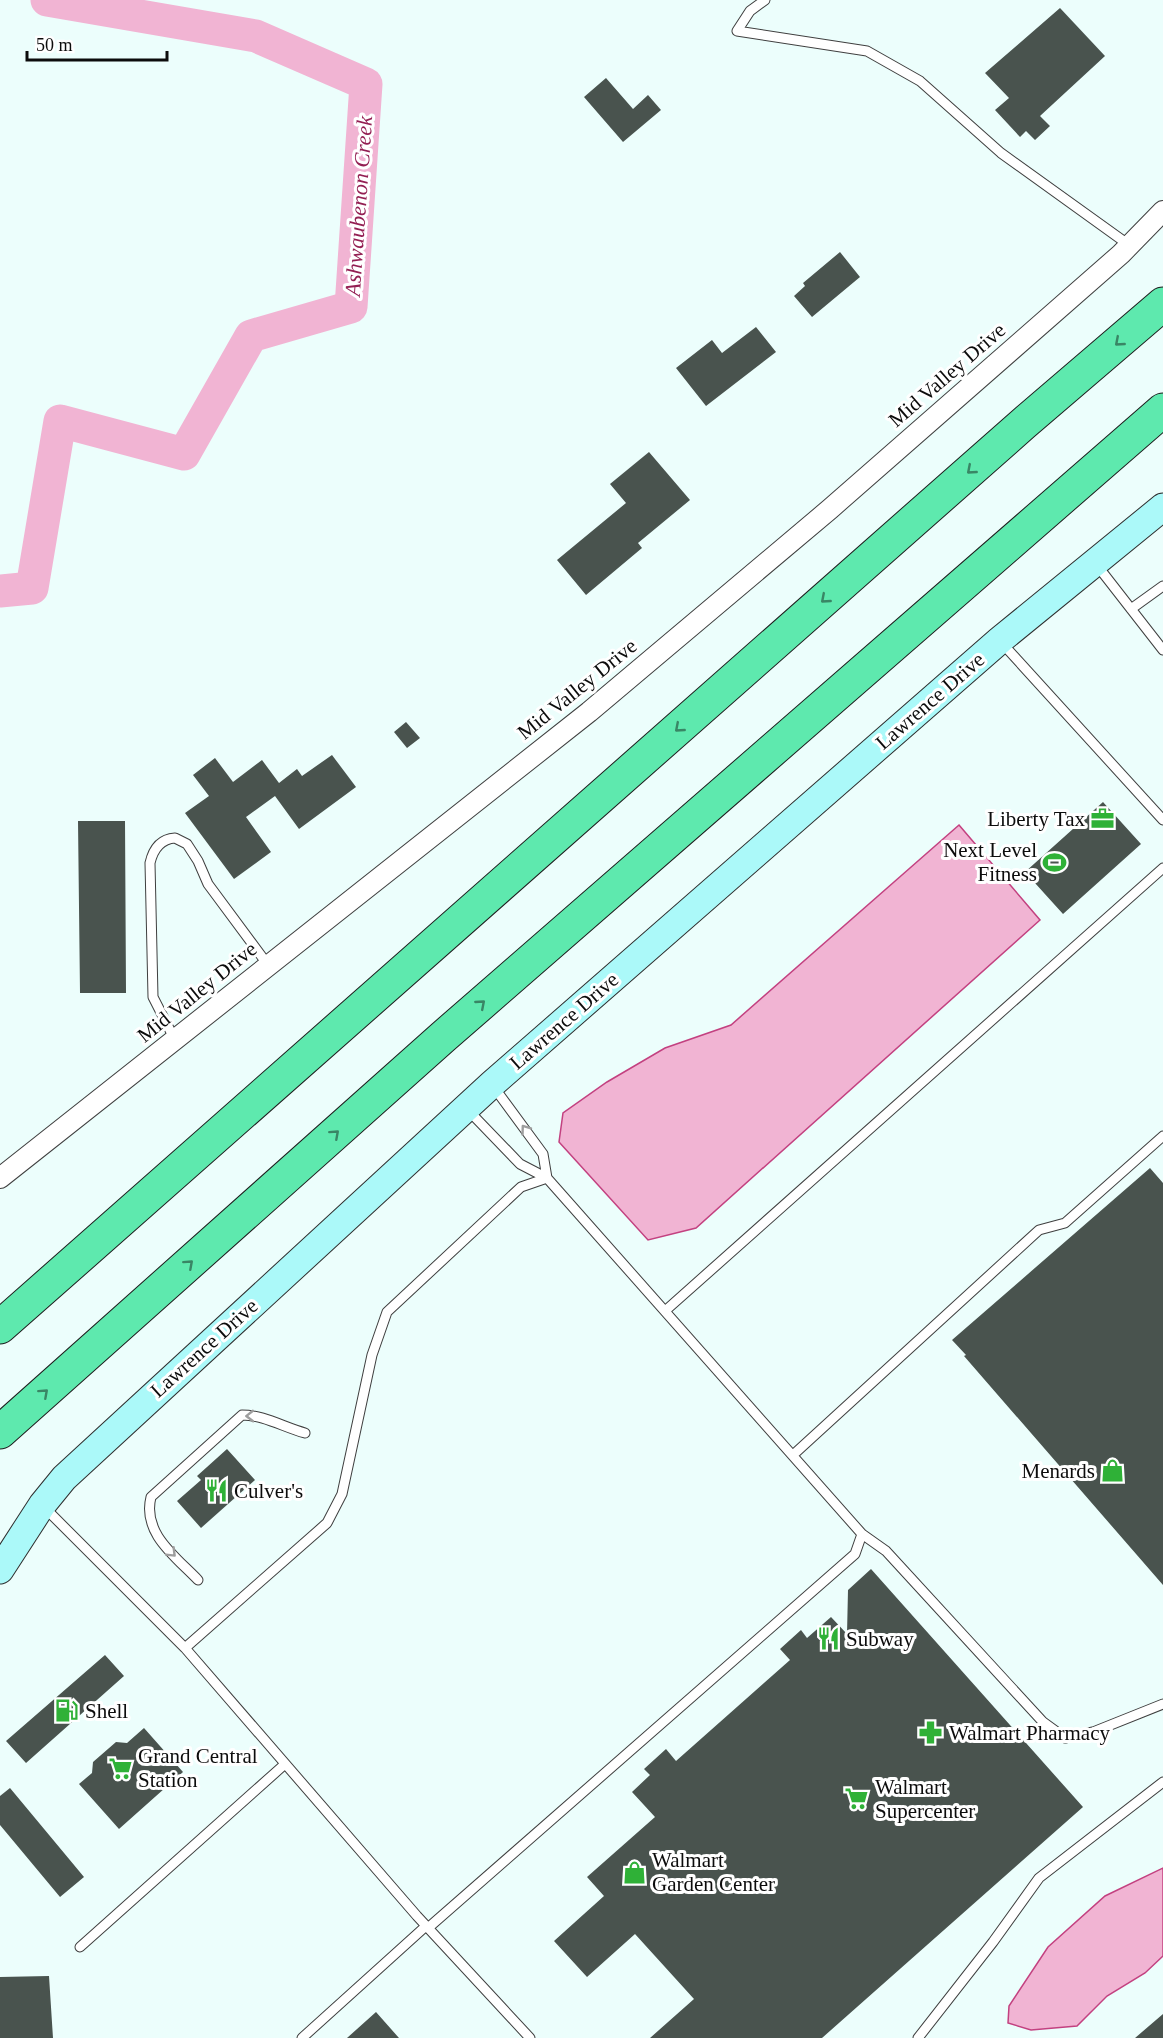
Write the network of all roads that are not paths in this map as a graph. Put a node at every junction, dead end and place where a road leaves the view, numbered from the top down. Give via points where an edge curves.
1 (765, 0) edge
2 (1163, 211) edge
3 (1129, 245) junction
4 (1163, 304) edge
5 (1163, 410) edge
6 (1163, 507) edge
7 (1095, 562) junction
8 (1163, 586) edge
9 (1131, 609) junction
10 (1000, 640) junction
11 (1163, 650) edge
12 (1163, 820) edge
13 (1163, 868) edge
14 (268, 966) junction
15 (175, 1041) junction
16 (492, 1084) junction
17 (467, 1108) junction
18 (1163, 1136) edge
19 (0, 1178) edge
20 (547, 1178) junction
21 (665, 1311) junction
22 (0, 1327) edge
23 (0, 1432) edge
24 (305, 1433) dead end
25 (793, 1455) junction
26 (42, 1504) junction
27 (862, 1534) junction
28 (0, 1570) edge
29 (198, 1580) dead end
30 (185, 1648) junction
31 (1163, 1704) edge
32 (285, 1764) junction
33 (1163, 1782) edge
34 (427, 1927) junction
35 (80, 1947) dead end
36 (302, 2038) edge
37 (530, 2038) edge
38 (918, 2038) edge

1 - 3 lane via 750,11 737,31 867,51 921,81 1001,153
2 - 3 street, Mid Valley Drive
3 - 14 street, Mid Valley Drive via 830,509 589,712
4 -> 22 highway
23 -> 5 highway via 443,1037
6 - 7 main road, Lawrence Drive
7 - 9 lane
7 - 10 main road, Lawrence Drive
8 - 9 lane
9 - 11 lane
10 - 12 lane
10 - 16 main road, Lawrence Drive
13 - 21 lane
14 - 15 street, Mid Valley Drive
14 - 15 lane via 208,884 187,844 175,838 160,843 150,863 153,998
15 - 19 street, Mid Valley Drive
16 - 17 main road, Lawrence Drive
20 -> 16 lane via 543,1154
17 - 20 lane via 520,1164
17 - 26 main road, Lawrence Drive via 126,1419
18 - 25 lane via 1065,1223 1040,1230
20 - 21 lane
20 - 30 lane via 521,1187 387,1312 372,1355 342,1494 327,1522
21 - 25 lane
24 -> 29 lane via 259,1415 242,1415 150,1497 149,1522 161,1542
25 - 27 lane
26 - 28 main road, Lawrence Drive
26 - 30 lane
27 - 31 lane via 886,1551 1043,1722 1065,1738 1093,1732
27 - 34 lane via 855,1554
30 - 32 lane
32 - 34 lane
32 - 35 lane
33 - 38 lane via 1039,1878
34 - 36 lane
34 - 37 lane

